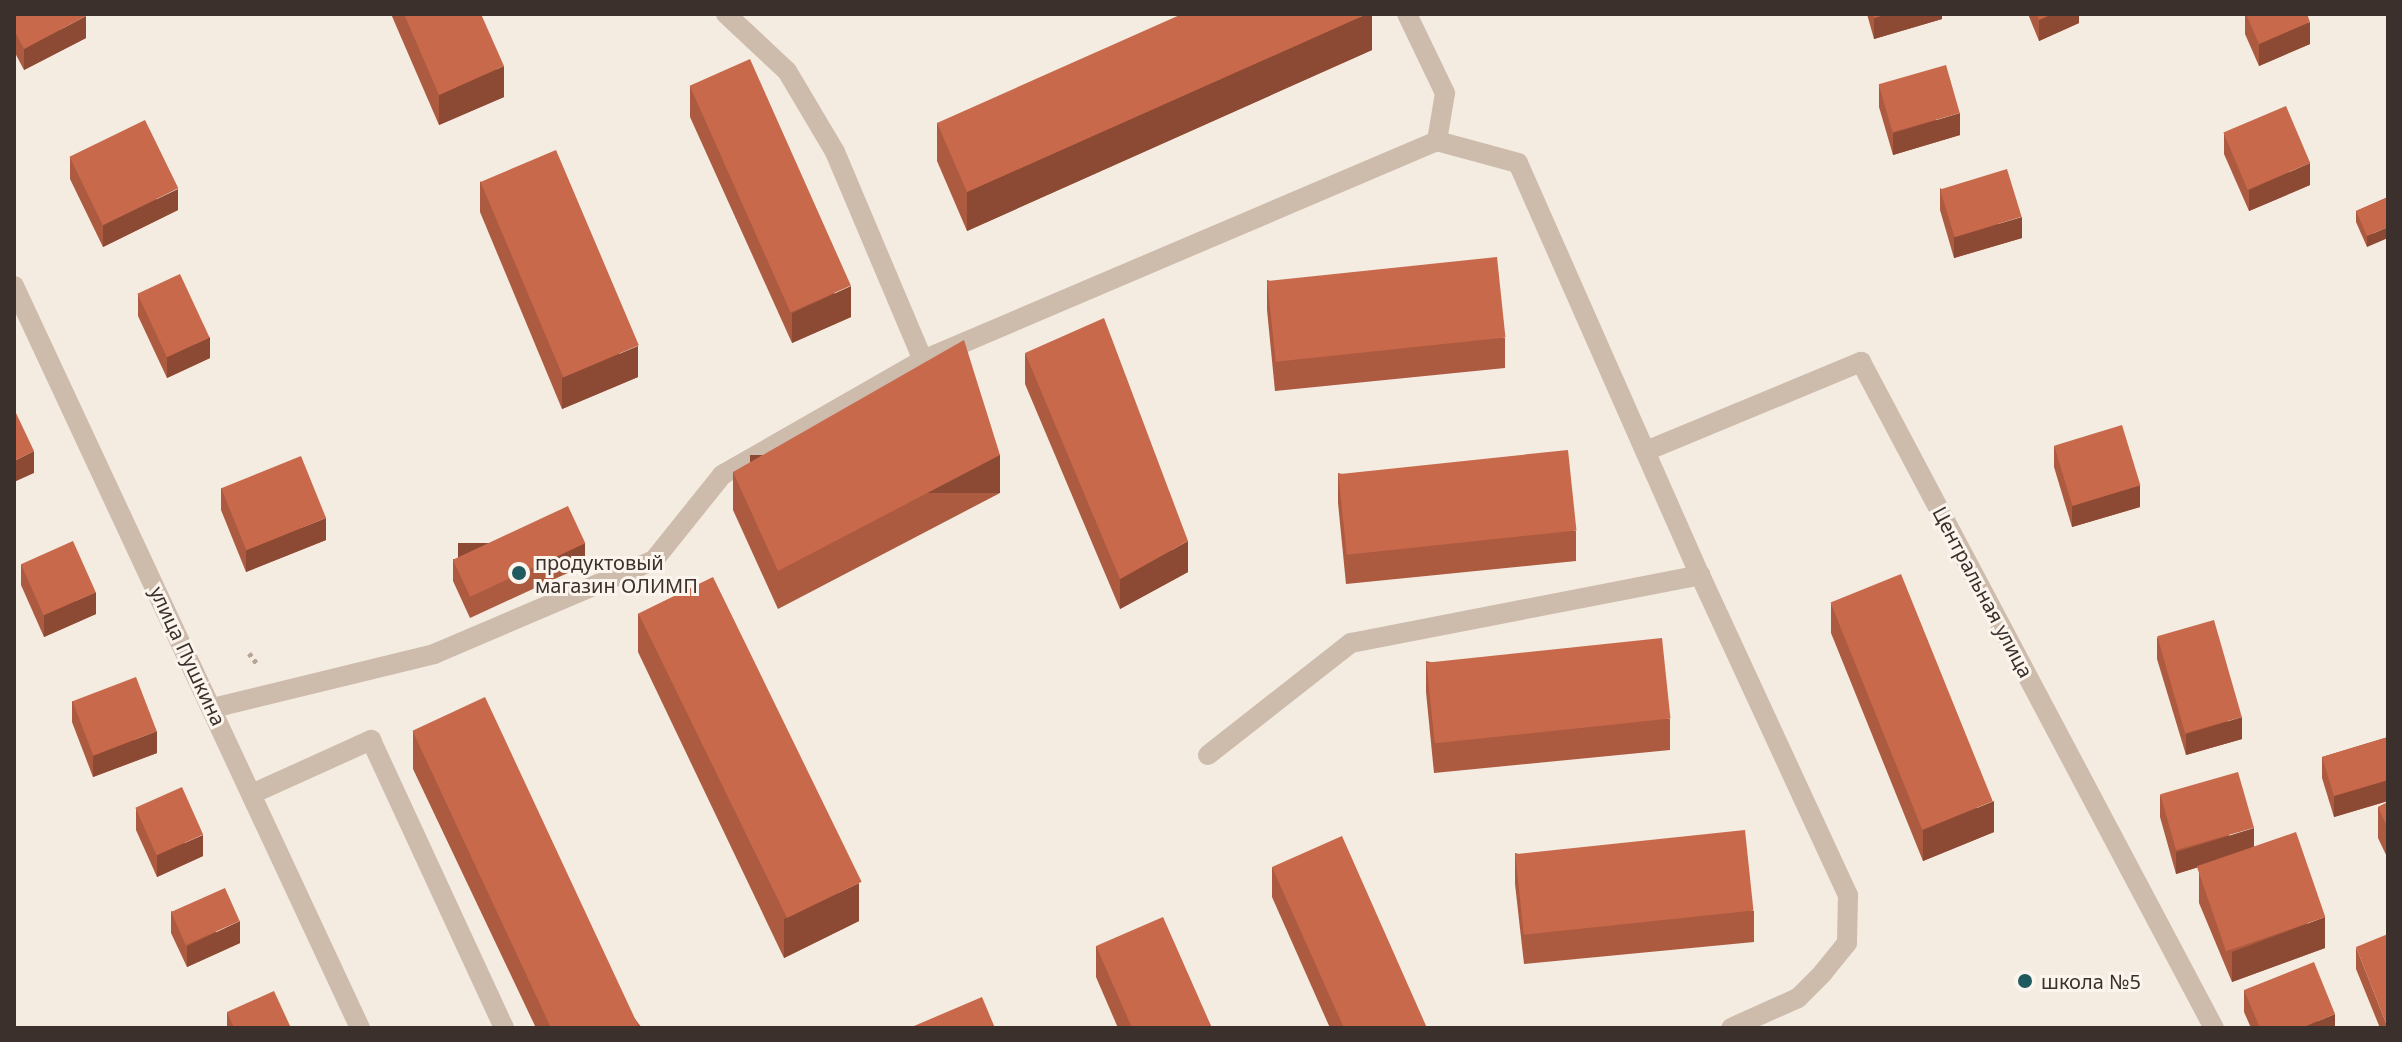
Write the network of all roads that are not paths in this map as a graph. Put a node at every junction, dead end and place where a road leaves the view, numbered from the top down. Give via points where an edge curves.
1 (726, 14) edge
2 (1407, 14) edge
3 (1437, 141) junction
4 (14, 286) edge
5 (923, 360) junction
6 (1646, 451) junction
7 (1700, 575) junction
8 (213, 708) junction
9 (1208, 755) dead end
10 (252, 794) junction
11 (360, 1028) edge
12 (504, 1028) edge
13 (1731, 1028) edge
14 (2214, 1028) edge

1 - 5 street via 787,71 835,152
2 - 3 street via 1445,93
3 - 5 street
3 - 6 street via 1518,163
4 - 8 street, улица Пушкина
5 - 8 street via 722,475 654,560 434,654
6 - 7 street
6 - 14 street, Центральная улица via 1861,362
7 - 9 street via 1351,643
7 - 13 street via 1848,895 1847,943 1823,973 1798,998
8 - 10 street, улица Пушкина
10 - 11 street, улица Пушкина
10 - 12 street via 371,740

